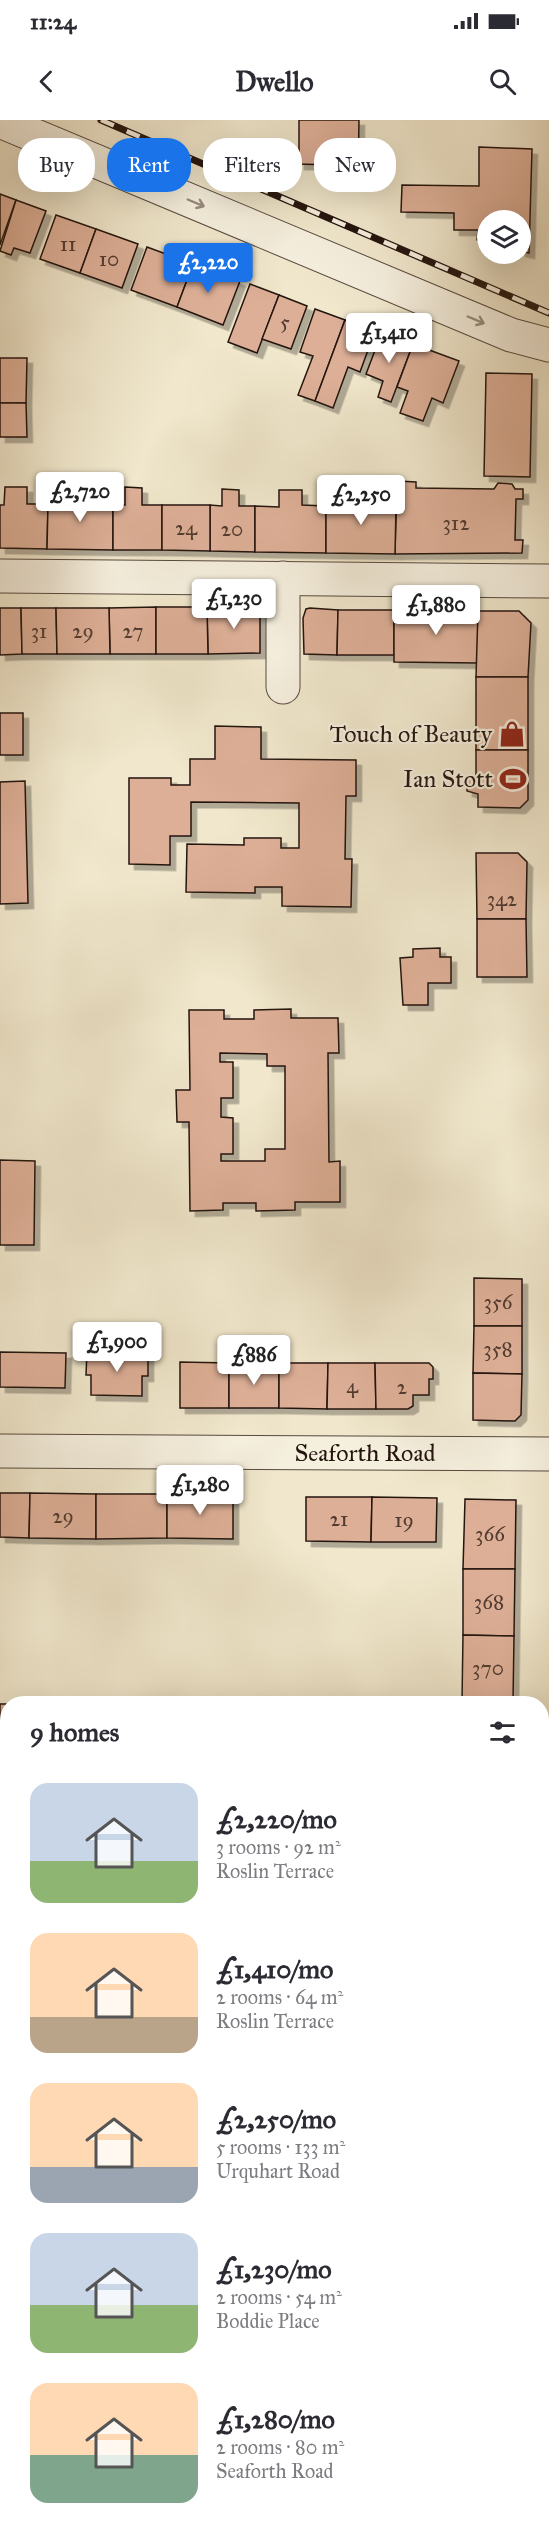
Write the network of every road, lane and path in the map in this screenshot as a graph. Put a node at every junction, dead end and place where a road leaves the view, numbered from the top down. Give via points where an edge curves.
1 (0, 121) edge
2 (549, 345) edge
3 (0, 576) edge
4 (283, 578) junction
5 (549, 581) edge
6 (283, 687) dead end
7 (0, 1450) edge
8 (549, 1454) edge

1 -> 2 street via 511,335
3 - 4 street
4 - 5 street
4 - 6 street
7 - 8 street, Seaforth Road

